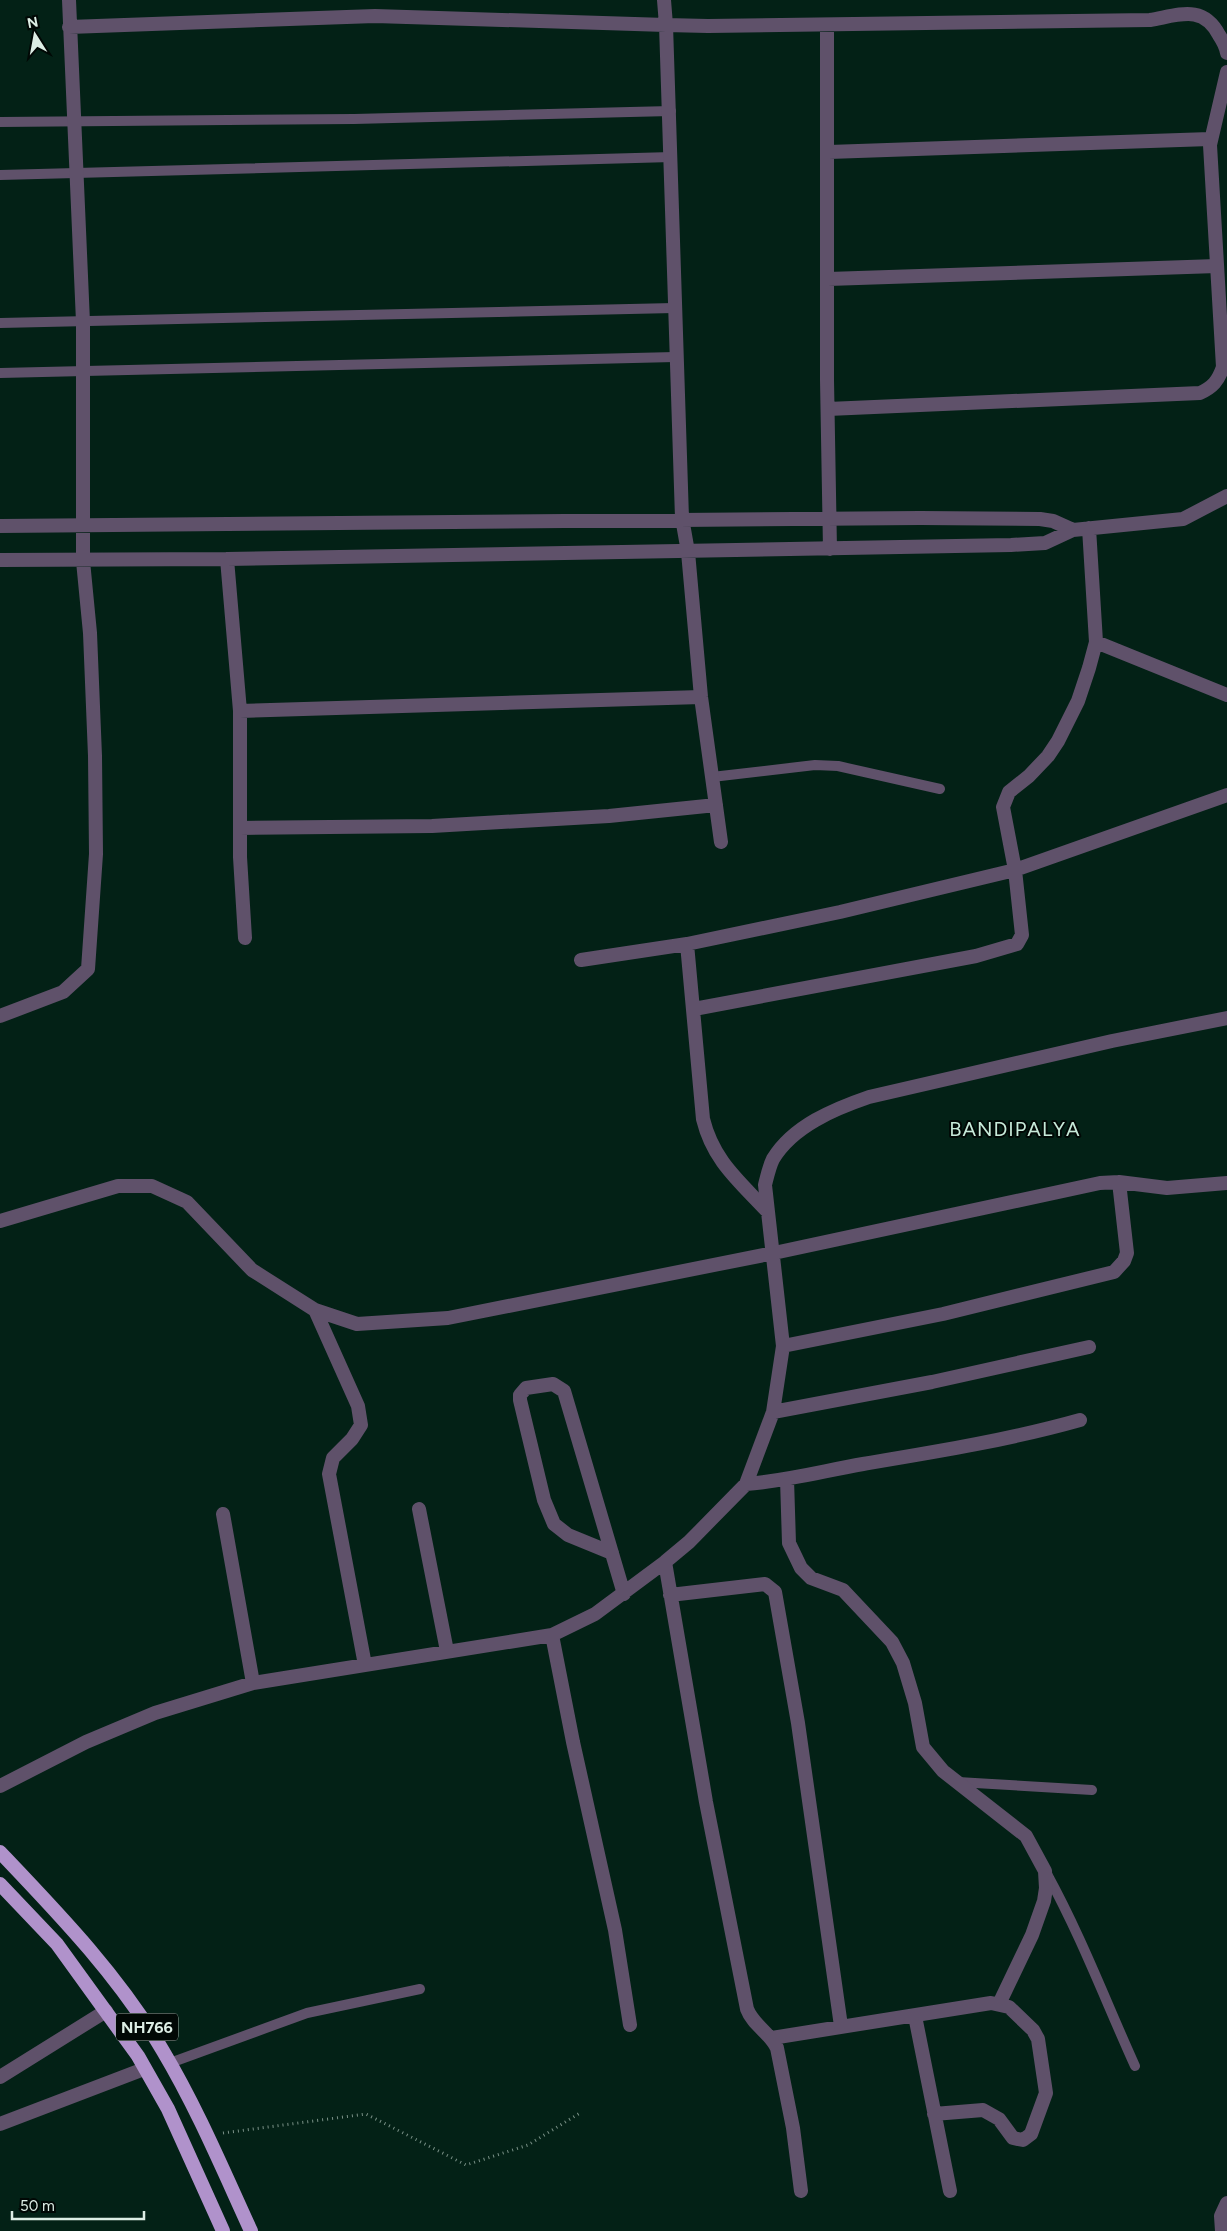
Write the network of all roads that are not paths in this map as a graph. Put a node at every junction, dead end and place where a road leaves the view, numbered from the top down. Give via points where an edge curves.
1 (69, 0) edge
2 (664, 0) edge
3 (666, 24) junction
4 (828, 25) junction
5 (69, 27) junction
6 (1227, 53) edge
7 (1227, 72) edge
8 (671, 112) junction
9 (75, 121) junction
10 (0, 122) edge
11 (1210, 139) junction
12 (829, 152) junction
13 (672, 158) junction
14 (77, 174) junction
15 (0, 175) edge
16 (1217, 266) junction
17 (828, 279) junction
18 (674, 308) junction
19 (83, 322) junction
20 (0, 323) edge
21 (675, 357) junction
22 (83, 372) junction
23 (0, 373) edge
24 (828, 408) junction
25 (1227, 496) edge
26 (682, 518) junction
27 (831, 519) junction
28 (83, 524) junction
29 (0, 526) edge
30 (1090, 528) junction
31 (1073, 530) junction
32 (830, 549) junction
33 (688, 552) junction
34 (227, 559) junction
35 (0, 560) edge
36 (83, 560) junction
37 (1096, 642) junction
38 (1227, 695) edge
39 (701, 697) junction
40 (240, 711) junction
41 (712, 777) junction
42 (940, 789) dead end
43 (1227, 796) edge
44 (716, 805) junction
45 (240, 828) junction
46 (721, 842) dead end
47 (1015, 870) junction
48 (246, 938) dead end
49 (687, 944) junction
50 (581, 960) dead end
51 (694, 1009) junction
52 (0, 1016) edge
53 (1227, 1018) edge
54 (1119, 1182) junction
55 (1227, 1183) edge
56 (766, 1210) junction
57 (0, 1221) edge
58 (774, 1254) junction
59 (314, 1310) junction
60 (783, 1346) junction
61 (1090, 1347) dead end
62 (773, 1412) junction
63 (1080, 1420) dead end
64 (787, 1479) junction
65 (746, 1484) junction
66 (419, 1509) dead end
67 (223, 1514) dead end
68 (612, 1553) junction
69 (665, 1562) junction
70 (624, 1594) junction
71 (670, 1595) junction
72 (552, 1635) junction
73 (447, 1651) junction
74 (365, 1665) junction
75 (253, 1683) junction
76 (958, 1782) junction
77 (0, 1786) edge
78 (1092, 1790) dead end
79 (0, 1852) edge
80 (1045, 1871) junction
81 (0, 1884) edge
82 (420, 1989) dead end
83 (999, 2004) junction
84 (106, 2011) junction
85 (915, 2016) junction
86 (630, 2025) dead end
87 (841, 2026) junction
88 (772, 2038) junction
89 (170, 2063) junction
90 (1135, 2066) dead end
91 (144, 2068) junction
92 (0, 2077) edge
93 (934, 2114) junction
94 (0, 2124) edge
95 (801, 2191) dead end
96 (950, 2191) dead end
97 (1227, 2203) edge
98 (224, 2231) edge
99 (251, 2231) edge
100 (1222, 2231) edge

1 - 5 street
2 - 3 street
3 - 4 street
3 - 5 street via 374,16
3 - 8 street
4 - 6 street via 1150,20 1197,14 1214,25
4 - 12 street
5 - 9 street
7 - 11 street
8 - 9 lane
8 - 13 street
9 - 10 lane
9 - 14 street
11 - 12 street
11 - 16 street
12 - 17 street
13 - 14 lane
13 - 18 street
14 - 15 lane
14 - 19 street
16 - 17 street
16 - 24 street via 1222,368 1219,379 1200,393
17 - 24 street
18 - 19 lane
18 - 21 street
19 - 20 lane
19 - 22 street
21 - 22 lane
21 - 26 street
22 - 23 lane
22 - 28 street
24 - 27 street
25 - 30 street via 1183,519
26 - 27 street
26 - 28 street
26 - 33 street
27 - 31 street via 1040,519
27 - 32 street
28 - 29 street
28 - 36 street
30 - 31 street
30 - 37 street
31 - 32 street via 1045,543
32 - 33 street
33 - 34 street
33 - 39 street
34 - 36 street
34 - 40 street
35 - 36 street
36 - 52 street via 90,633 95,766 96,854 88,969 63,992
37 - 38 street
37 - 47 street via 1078,701 1058,740 1048,756 1004,799
39 - 40 street
39 - 41 street
40 - 45 street
41 - 42 lane via 815,765 838,766
41 - 44 street
43 - 47 street
44 - 45 street via 609,816 432,826
44 - 46 street
45 - 48 street
47 - 49 street
47 - 51 street via 1022,935 1012,947
49 - 50 street
49 - 51 street
51 - 56 street via 703,1119 708,1140 720,1160
53 - 56 street via 912,1086 869,1096 835,1109 786,1142 773,1160 765,1185
54 - 55 street via 1167,1188
54 - 58 street via 1100,1183
54 - 60 street via 1127,1252 1124,1262 1114,1272 943,1314
56 - 58 street
57 - 59 street via 118,1186 152,1186 187,1202 252,1270
58 - 59 street via 448,1318 357,1324
58 - 60 street
59 - 74 street via 358,1406 361,1425 333,1458 329,1474
60 - 62 street
61 - 62 street via 932,1382
62 - 65 street
63 - 64 street via 1034,1433
64 - 65 street
64 - 76 street via 789,1543 795,1558 811,1578 844,1590 892,1642 903,1663 915,1703 923,1747
65 - 69 street
66 - 73 street
67 - 75 street
68 - 68 street via 564,1391 553,1384 526,1388 520,1394 520,1400 544,1500 554,1524 568,1535
68 - 70 street
69 - 70 street
69 - 71 street
70 - 72 street via 595,1614
71 - 87 street via 765,1584 775,1592 798,1723
71 - 88 street via 747,2009 753,2021
72 - 73 street
72 - 86 street via 615,1930
73 - 74 street
74 - 75 street
75 - 77 street via 156,1713 86,1742
76 - 78 lane
76 - 80 street via 1026,1836
79 - 89 highway, NH766 via 81,1938
80 - 83 street via 1044,1901
80 - 90 lane via 1088,1954
81 - 84 highway, NH766 via 57,1944
82 - 89 lane via 307,2013
83 - 85 street
83 - 93 street via 1009,2008 1038,2039 1046,2085 1031,2134 1023,2140 1013,2138 999,2119 983,2110
84 - 91 highway, NH766
84 - 92 street
85 - 87 street
85 - 93 street
87 - 88 street
88 - 95 street via 777,2048 788,2104
89 - 99 highway, NH766
91 - 94 street
91 - 98 highway, NH766 via 168,2109
93 - 96 street
97 - 100 street via 1221,2216

